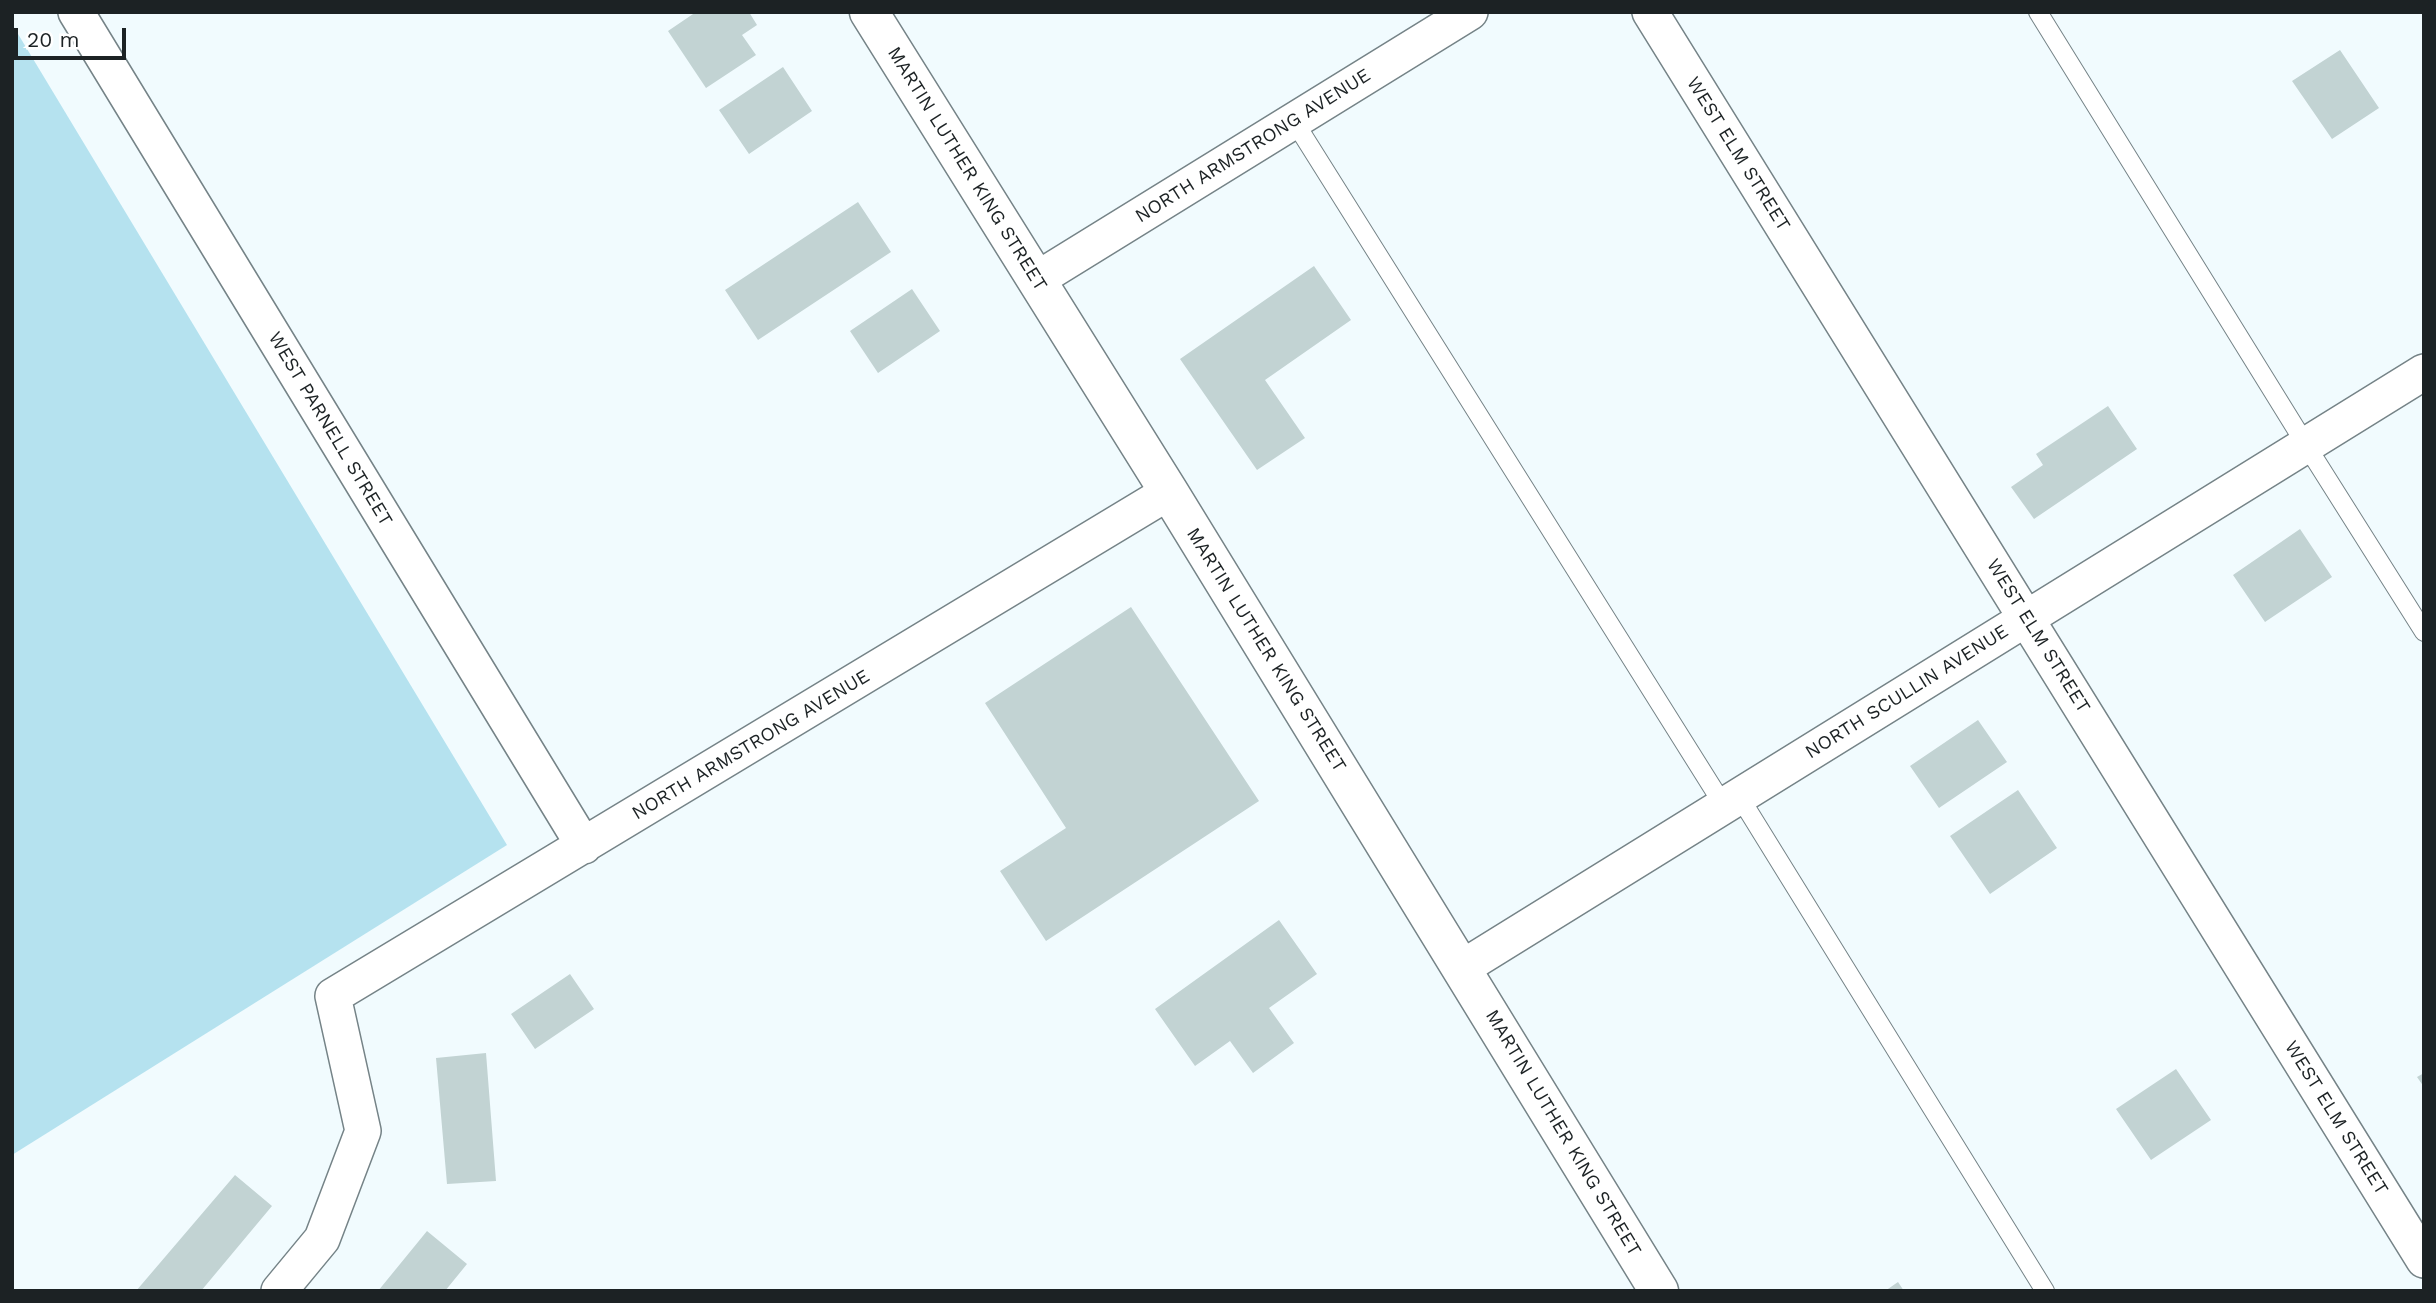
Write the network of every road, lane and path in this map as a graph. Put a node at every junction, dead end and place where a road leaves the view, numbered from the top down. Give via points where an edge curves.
1 (76, 12) edge
2 (869, 12) edge
3 (1470, 12) edge
4 (1650, 12) edge
5 (2038, 12) edge
6 (1294, 121) junction
7 (1036, 280) junction
8 (2424, 372) edge
9 (2306, 445) junction
10 (1168, 492) junction
11 (2027, 618) junction
12 (2424, 632) edge
13 (1732, 801) junction
14 (584, 846) junction
15 (1462, 968) junction
16 (2424, 1260) edge
17 (279, 1291) edge
18 (1659, 1291) edge
19 (2045, 1291) edge

1 - 14 street, WEST PARNELL STREET
2 - 7 street, MARTIN LUTHER KING STREET
3 - 6 street, NORTH ARMSTRONG AVENUE
4 - 11 street, WEST ELM STREET
5 - 9 lane
6 - 7 street, NORTH ARMSTRONG AVENUE
6 - 13 lane
7 - 10 street, MARTIN LUTHER KING STREET
8 - 9 street, NORTH SCULLIN AVENUE
9 - 11 street, NORTH SCULLIN AVENUE
9 - 12 lane
10 - 14 street, NORTH ARMSTRONG AVENUE
10 - 15 street, MARTIN LUTHER KING STREET
11 - 13 street, NORTH SCULLIN AVENUE
11 - 16 street, WEST ELM STREET
13 - 15 street, NORTH SCULLIN AVENUE
13 - 19 lane
14 - 17 street, NORTH ARMSTRONG AVENUE via 332,996 363,1131 322,1239
15 - 18 street, MARTIN LUTHER KING STREET

